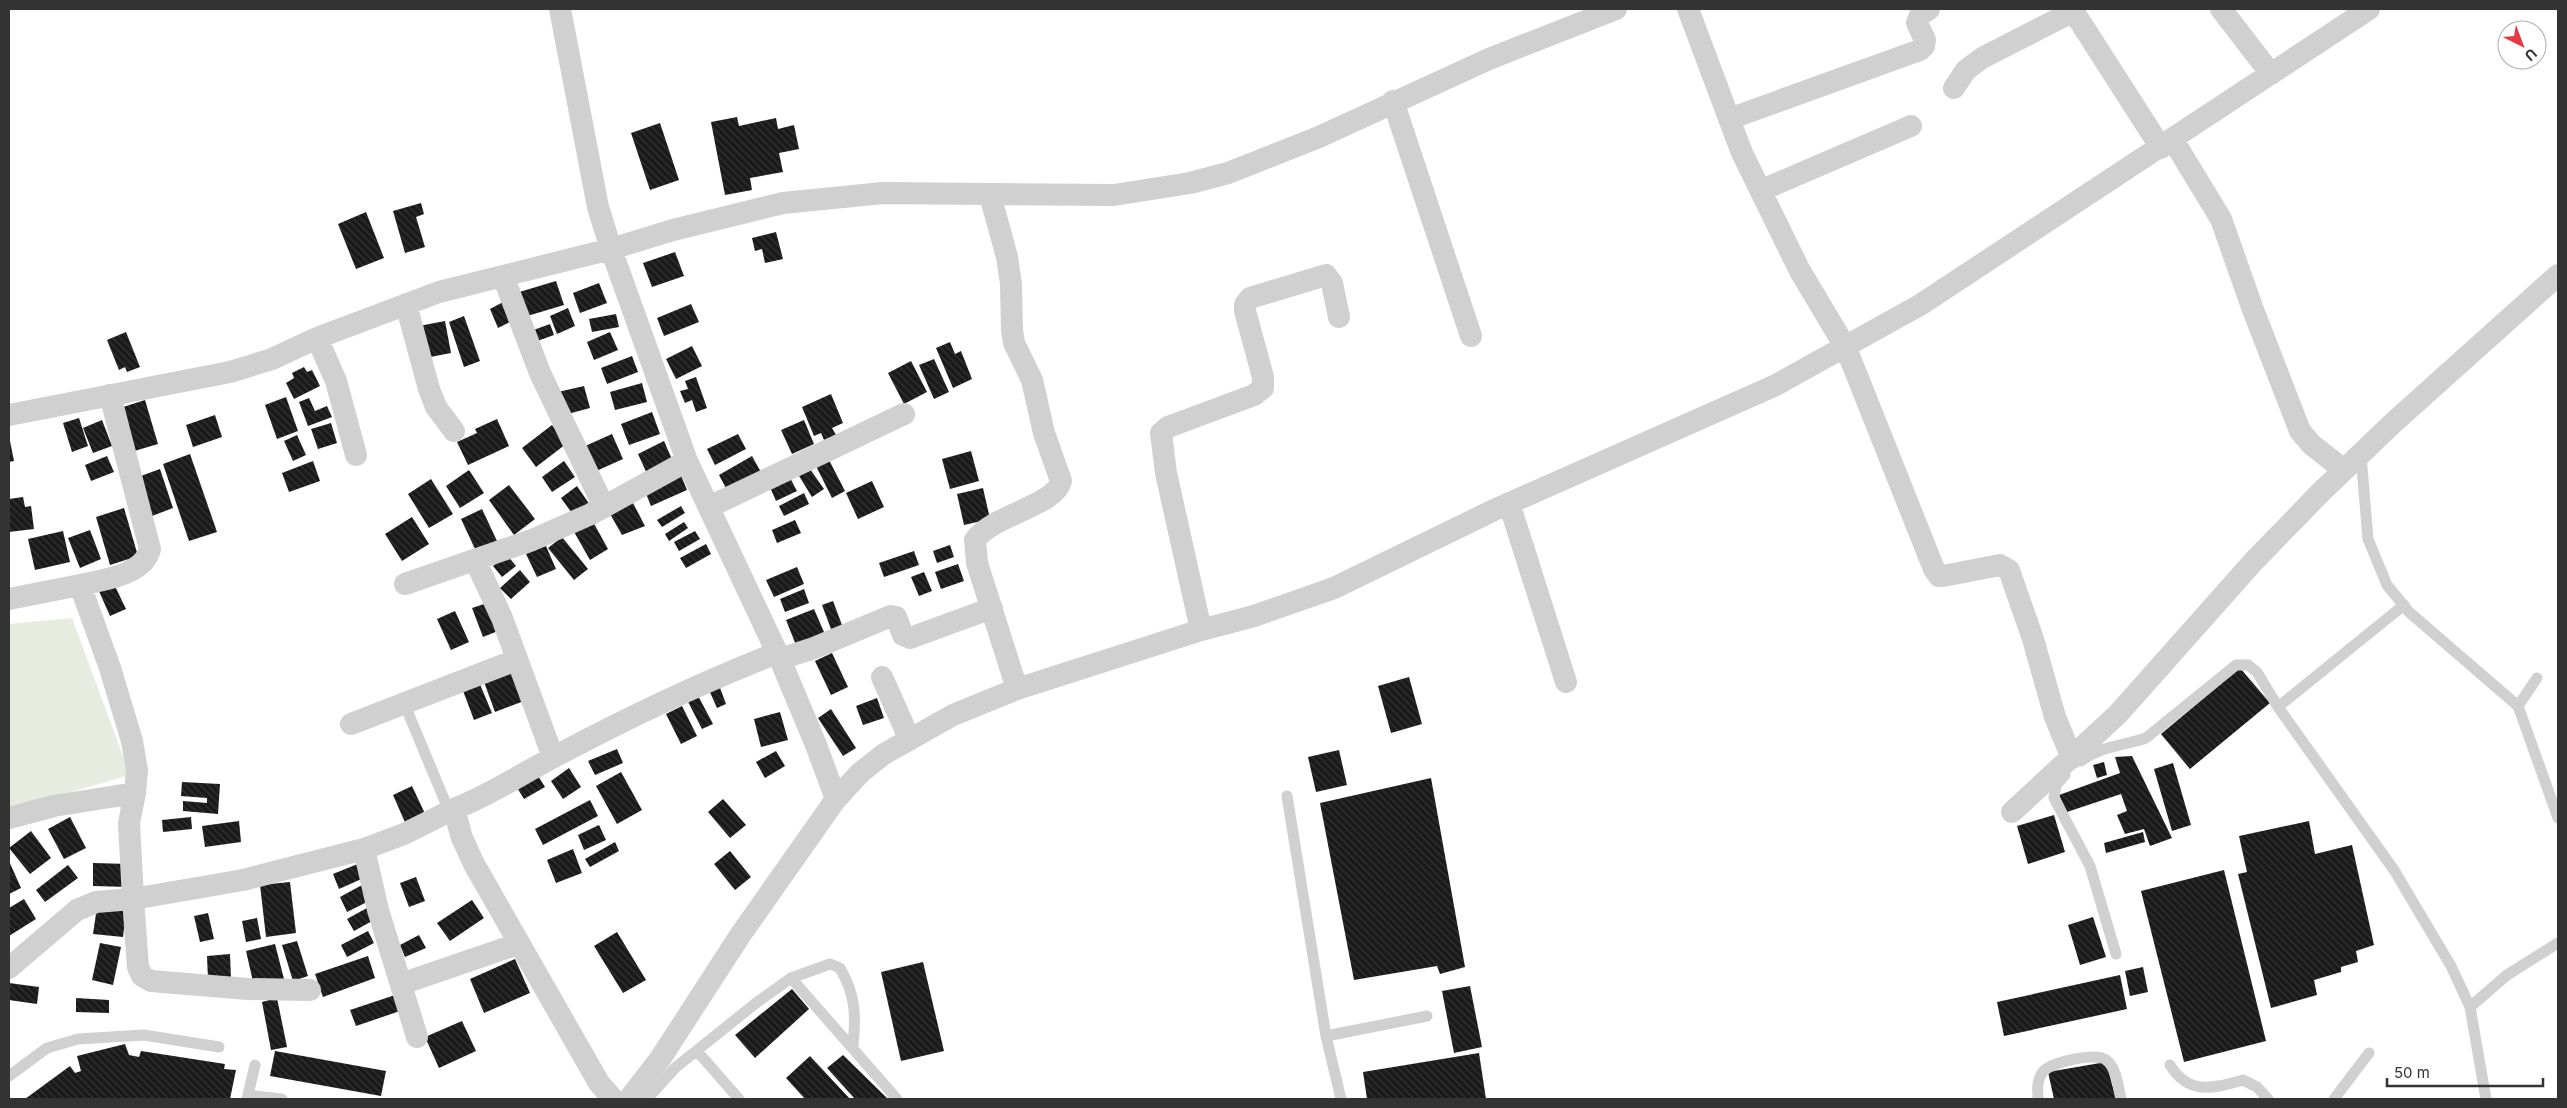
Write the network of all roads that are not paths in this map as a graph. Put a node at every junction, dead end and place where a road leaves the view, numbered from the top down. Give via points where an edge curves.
1 (560, 9) edge
2 (1616, 9) edge
3 (1688, 9) edge
4 (1929, 9) edge
5 (2221, 9) edge
6 (2369, 9) edge
7 (2073, 10) edge
8 (2271, 74) junction
9 (1954, 88) dead end
10 (1394, 101) junction
11 (1728, 119) junction
12 (1911, 126) dead end
13 (2167, 144) junction
14 (1762, 190) junction
15 (990, 195) junction
16 (611, 249) junction
17 (2558, 275) edge
18 (503, 276) junction
19 (406, 304) junction
20 (1339, 318) dead end
21 (1471, 336) dead end
22 (317, 338) junction
23 (1846, 348) junction
24 (110, 395) junction
25 (904, 414) dead end
26 (9, 415) edge
27 (454, 431) dead end
28 (2361, 453) junction
29 (356, 455) dead end
30 (687, 461) junction
31 (2344, 470) junction
32 (1509, 503) junction
33 (604, 507) junction
34 (709, 507) junction
35 (475, 560) junction
36 (406, 584) dead end
37 (80, 586) junction
38 (9, 599) edge
39 (2404, 605) junction
40 (992, 608) junction
41 (1201, 630) junction
42 (779, 656) junction
43 (516, 660) junction
44 (882, 677) dead end
45 (2536, 678) dead end
46 (1566, 682) dead end
47 (1017, 689) junction
48 (404, 703) junction
49 (2518, 706) junction
50 (2278, 707) junction
51 (351, 724) dead end
52 (909, 738) junction
53 (553, 757) junction
54 (2072, 758) junction
55 (136, 793) junction
56 (1287, 796) dead end
57 (836, 799) junction
58 (451, 810) junction
59 (2012, 812) dead end
60 (9, 818) edge
61 (2558, 818) edge
62 (364, 849) junction
63 (133, 899) junction
64 (2558, 943) edge
65 (518, 944) junction
66 (2116, 954) dead end
67 (9, 968) edge
68 (791, 978) junction
69 (401, 984) junction
70 (310, 990) dead end
71 (2470, 1007) junction
72 (1427, 1016) dead end
73 (1326, 1036) junction
74 (417, 1037) dead end
75 (853, 1046) junction
76 (220, 1047) dead end
77 (697, 1051) junction
78 (2369, 1053) dead end
79 (255, 1065) dead end
80 (2170, 1065) dead end
81 (9, 1076) edge
82 (248, 1097) edge
83 (282, 1099) edge
84 (613, 1099) edge
85 (629, 1099) edge
86 (647, 1099) edge
87 (740, 1099) edge
88 (897, 1099) edge
89 (1341, 1099) edge
90 (2038, 1099) edge
91 (2121, 1099) edge
92 (2268, 1099) edge
93 (2334, 1099) edge
94 (2486, 1099) edge

1 - 16 street via 598,207
2 - 10 street
3 - 11 street
4 - 11 street via 1920,15 1917,23 1925,40 1920,50
5 - 8 street
6 - 8 street
7 - 9 street via 1982,58 1966,70
7 - 13 street
8 - 13 street
10 - 15 street via 1263,160 1190,183 1114,195
10 - 21 street
11 - 14 street
12 - 14 street
13 - 23 street via 1920,305
13 - 31 street via 2221,219 2300,430 2312,445
14 - 23 street via 1800,271
15 - 16 street via 883,193 783,203
15 - 40 street via 1012,284 1014,343 1032,380 1044,433 1061,481 1055,494 993,522 975,540 977,563
16 - 18 street
16 - 30 street
17 - 28 street
18 - 19 street
18 - 33 street via 540,373
19 - 22 street
19 - 27 street via 429,389 436,407
20 - 41 street via 1332,283 1326,275 1250,298 1244,305 1263,388 1254,395 1168,427 1160,433
22 - 24 street via 230,372
22 - 29 street via 336,381
23 - 32 street via 1776,385
23 - 54 street via 1939,576 2000,565 2005,566 2012,576 2055,717
24 - 26 street
24 - 37 street via 150,549 148,559 139,567
25 - 34 street
28 - 31 street
28 - 39 lane via 2368,539 2387,585
30 - 33 street
30 - 34 street
31 - 54 street via 2253,562 2118,714
32 - 41 street via 1334,588 1254,616
32 - 46 street
33 - 35 street via 532,540
34 - 42 street
35 - 36 street
35 - 43 street via 502,618
37 - 38 street
37 - 55 street via 92,613 132,741 137,770
39 - 49 lane
39 - 50 lane
40 - 42 street via 910,638 903,634 896,618 891,616 814,648
40 - 47 street
41 - 47 street
42 - 53 street via 698,684
42 - 57 street
43 - 48 street
43 - 53 street
44 - 52 street
45 - 49 lane
47 - 52 street via 953,715
48 - 51 street
48 - 58 lane
49 - 61 lane
50 - 66 lane via 2256,672 2248,665 2236,665 2146,738 2107,746 2091,754 2068,771 2056,785 2054,798 2090,866
50 - 71 lane via 2394,870 2451,966
52 - 57 street via 878,759
53 - 58 street
54 - 59 street
55 - 60 street via 54,806
55 - 63 street via 129,823
56 - 73 lane
57 - 85 street via 660,1059
58 - 62 street via 404,834
58 - 65 street via 466,847
62 - 63 street via 243,880
62 - 69 street via 378,910
63 - 67 street via 96,902 77,910
63 - 70 street via 138,968 142,976 151,981 248,989
64 - 71 lane via 2507,975
65 - 69 street
65 - 84 street via 599,1083
68 - 75 lane
68 - 75 lane via 830,964 840,968 853,993 856,1018
68 - 77 lane
69 - 74 street
71 - 94 lane
72 - 73 lane
73 - 89 lane
75 - 88 lane
76 - 81 lane via 144,1035 78,1039 47,1048
77 - 86 lane via 675,1068
77 - 87 lane
78 - 93 lane
79 - 82 lane
80 - 92 lane via 2176,1075 2189,1084 2201,1088 2243,1080 2257,1087
82 - 83 lane
90 - 91 lane via 2037,1083 2042,1072 2052,1065 2080,1058 2102,1058 2113,1069

